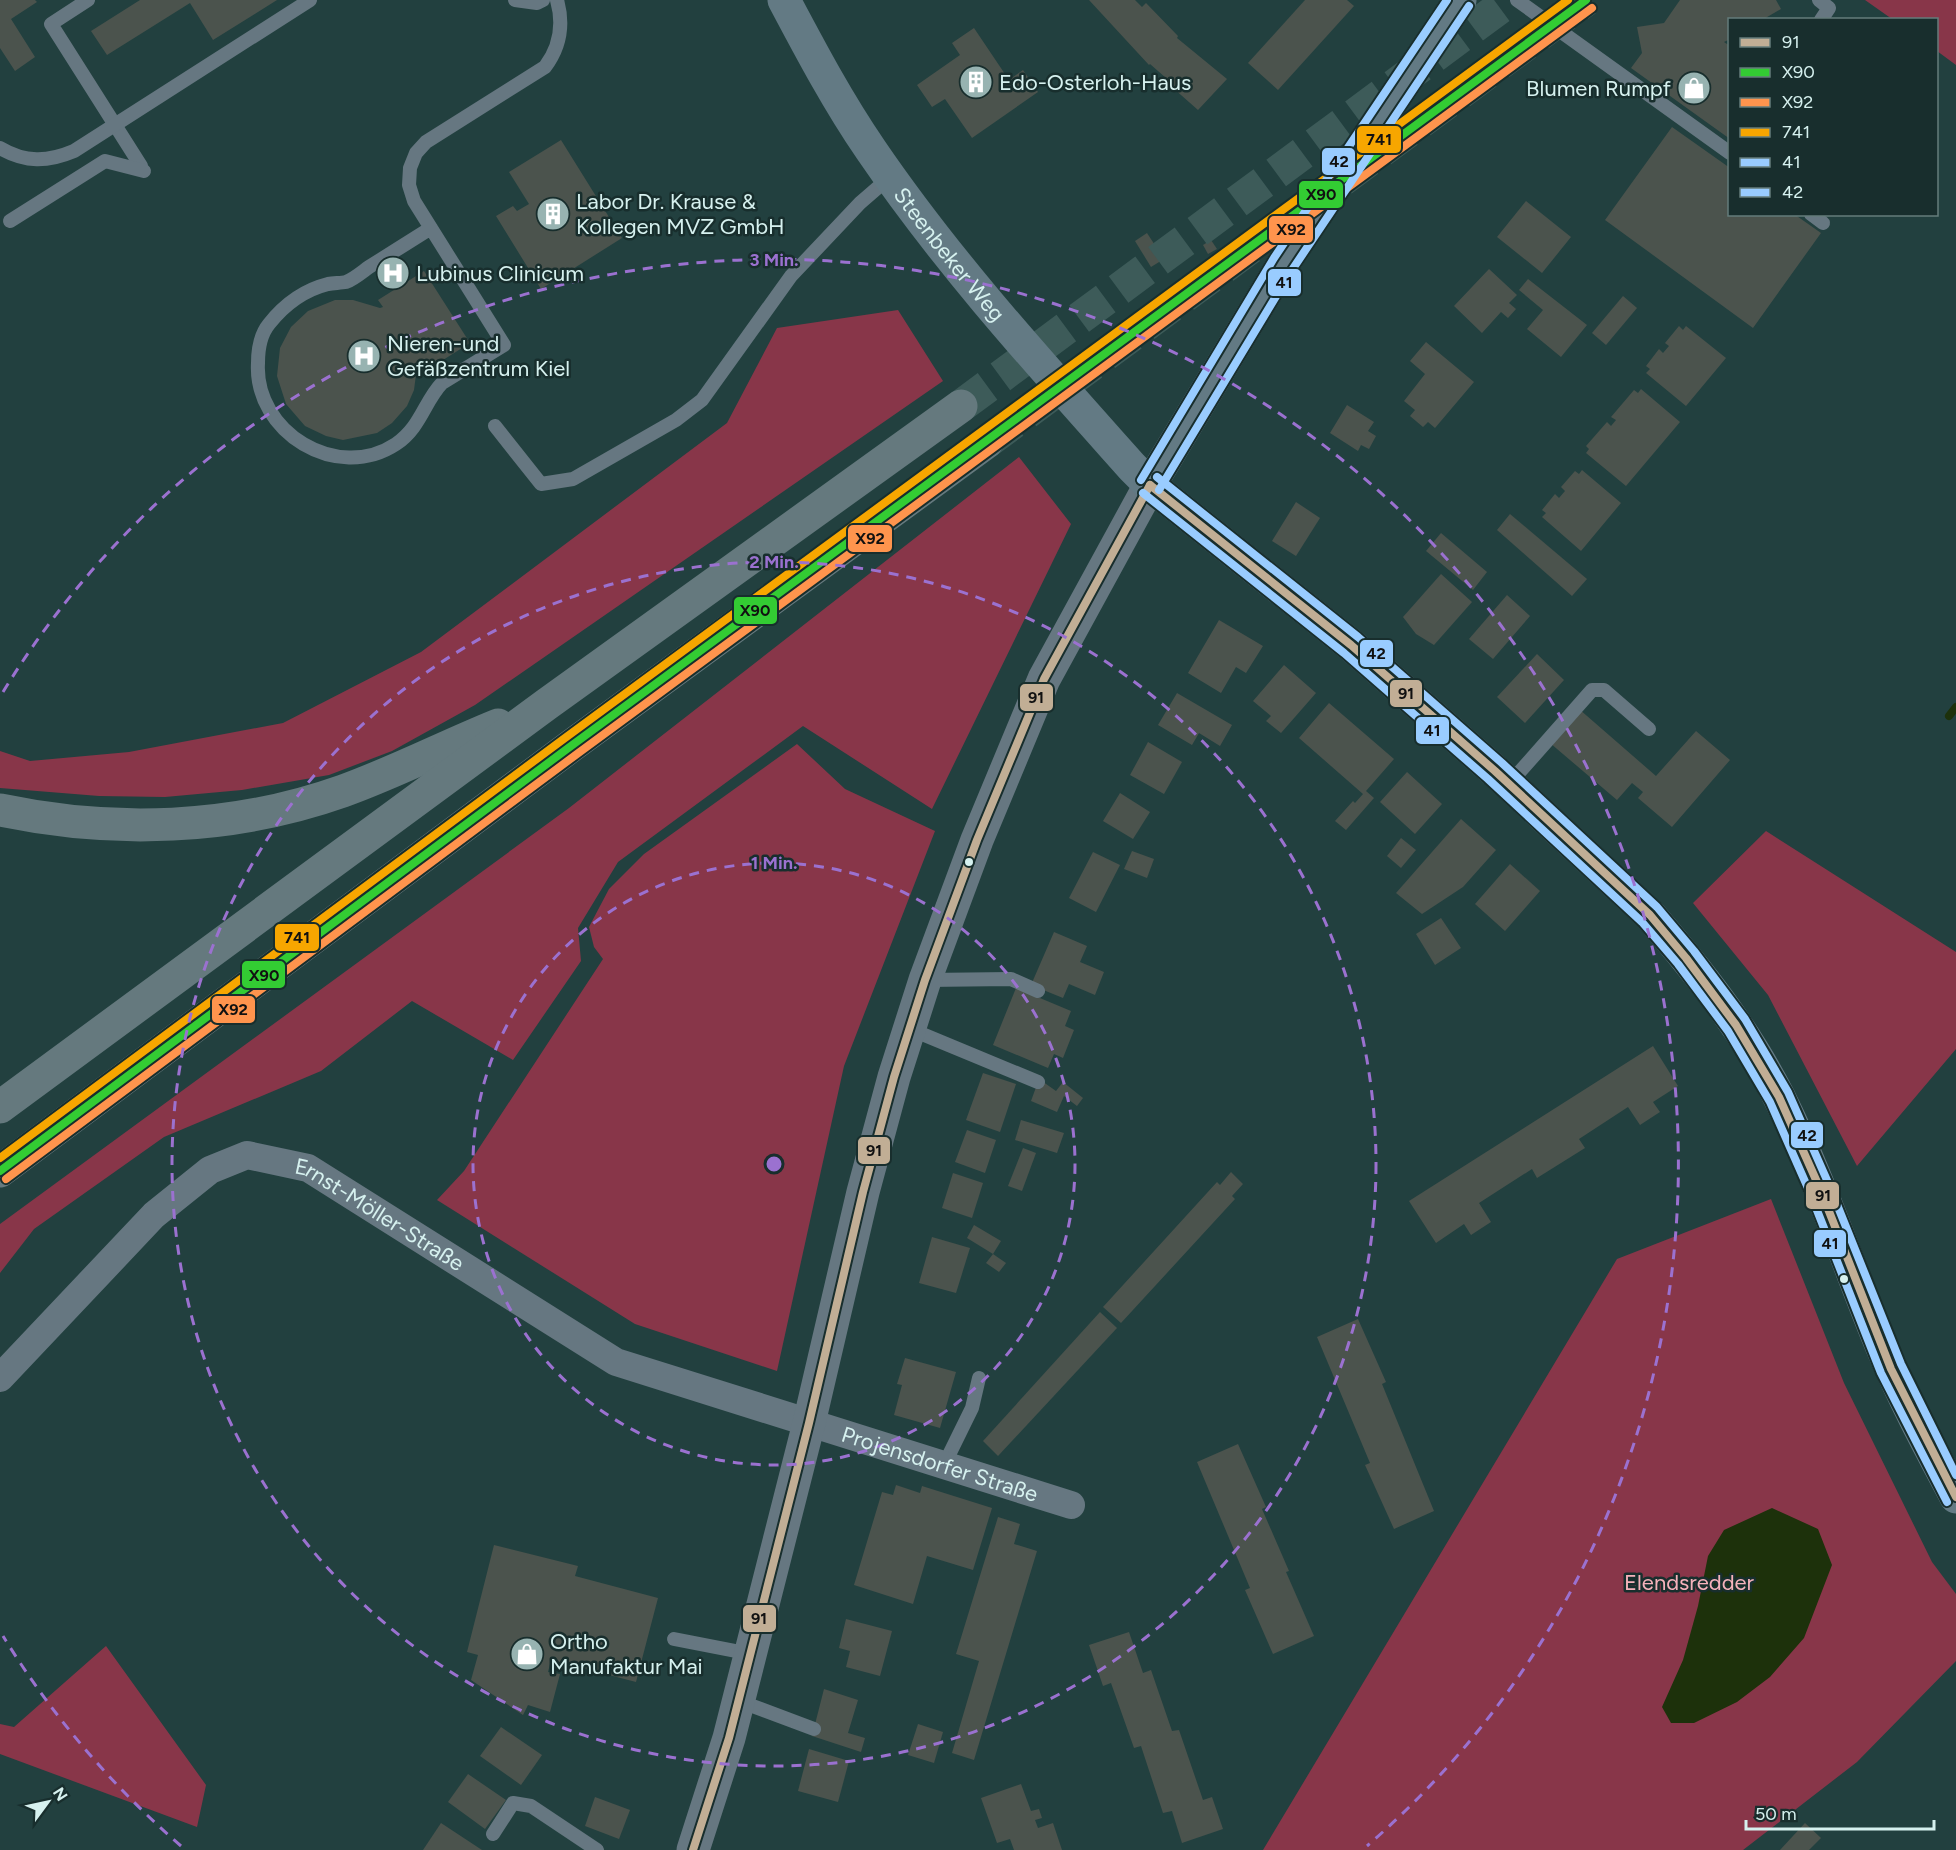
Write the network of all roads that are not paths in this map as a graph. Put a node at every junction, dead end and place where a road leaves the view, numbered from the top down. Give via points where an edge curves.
1 (88, 0) edge
2 (310, 0) edge
3 (515, 0) edge
4 (543, 0) edge
5 (557, 0) edge
6 (784, 0) edge
7 (1460, 0) edge
8 (1517, 0) edge
9 (1819, 0) edge
10 (1822, 18) edge
11 (114, 124) junction
12 (0, 148) edge
13 (1728, 152) edge
14 (890, 177) junction
15 (10, 221) dead end
16 (431, 228) junction
17 (962, 406) tunnel mouth
18 (495, 426) dead end
19 (987, 442) tunnel mouth
20 (1150, 485) junction
21 (547, 704) junction
22 (1649, 729) dead end
23 (1509, 784) junction
24 (0, 810) edge
25 (925, 980) junction
26 (1038, 991) dead end
27 (910, 1029) junction
28 (1038, 1082) dead end
29 (0, 1107) edge
30 (65, 1124) junction
31 (0, 1171) edge
32 (0, 1181) edge
33 (0, 1378) edge
34 (979, 1378) dead end
35 (809, 1423) junction
36 (944, 1465) junction
37 (1956, 1497) edge
38 (1071, 1505) dead end
39 (674, 1639) dead end
40 (751, 1654) junction
41 (739, 1701) junction
42 (814, 1729) dead end
43 (493, 1834) dead end
44 (597, 1850) edge
45 (693, 1850) edge

1 - 11 lane via 51,24
2 - 11 lane
3 - 4 lane
5 - 16 lane via 560,35 545,67 426,142 412,160 408,176 411,193
6 - 14 main road, Steenbeker Weg via 837,95
7 - 20 main road via 1283,264
8 - 13 lane
9 - 10 lane via 1829,8
11 - 12 lane via 57,158 38,161
11 - 15 lane via 142,168 105,162
14 - 18 lane via 791,276 702,400 676,420 573,479 541,484
14 - 20 main road, Steenbeker Weg via 970,282
16 - 16 lane via 504,345 442,383 415,426 395,444 369,455 341,457 315,450 283,429 263,403 257,374 267,326 288,304 315,288 347,282
17 - 21 highway
19 - 30 highway
20 - 23 main road via 1351,645
20 - 25 street via 1044,679 976,840
21 - 24 highway via 341,792 249,816 171,825 98,825
21 - 29 highway
22 - 23 lane via 1604,690 1592,690
23 - 37 main road via 1650,915 1711,991 1757,1060 1800,1143 1911,1411
25 - 26 lane via 1011,979
25 - 27 street
27 - 28 lane
27 - 35 street via 863,1192
30 - 31 highway
30 - 32 highway
33 - 35 street, Ernst-Möller-Straße via 154,1215 210,1170 247,1155 308,1168 615,1362
34 - 36 lane via 972,1408
35 - 36 street, Projensdorfer Straße
35 - 40 street
36 - 38 street, Projensdorfer Straße
39 - 40 lane
40 - 41 street
41 - 42 lane
41 - 45 street
43 - 44 lane via 513,1803 522,1802

